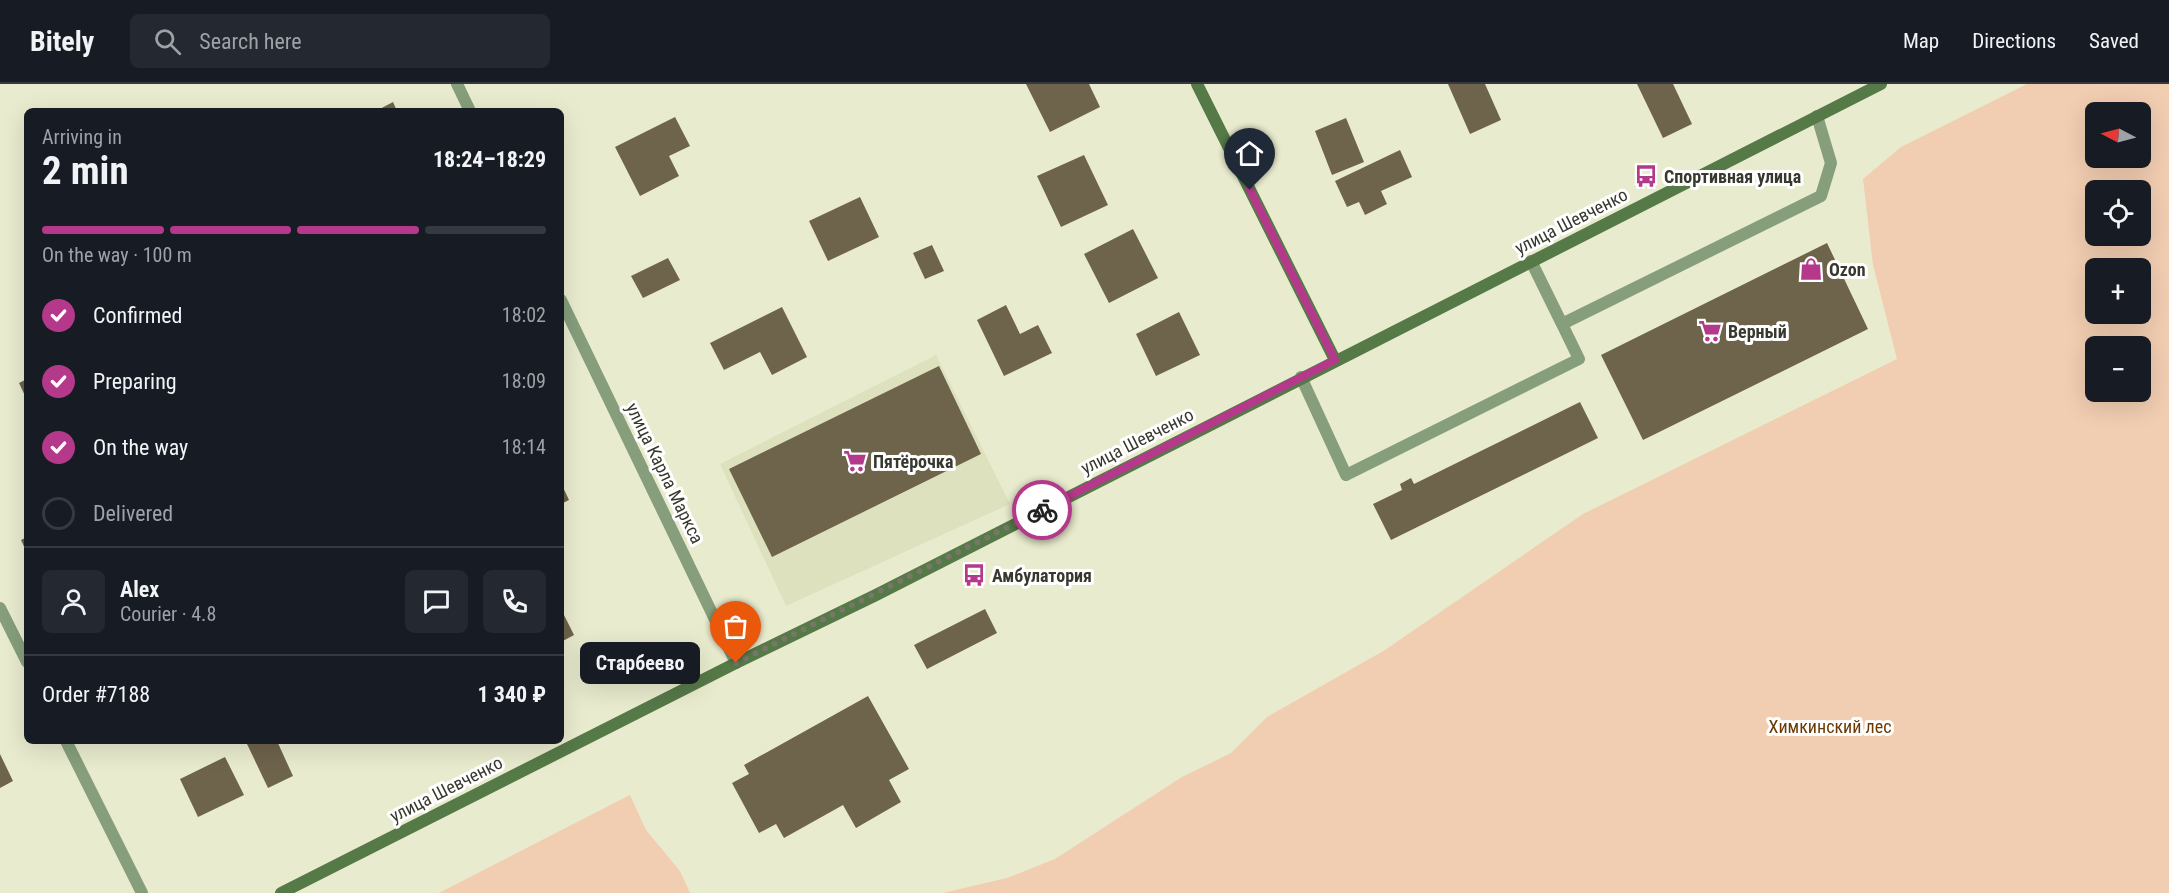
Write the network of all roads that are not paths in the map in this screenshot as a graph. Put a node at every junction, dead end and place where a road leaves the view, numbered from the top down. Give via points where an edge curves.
1 (457, 84) edge
2 (1197, 84) edge
3 (1881, 84) edge
4 (469, 108) edge
5 (1817, 116) junction
6 (1531, 261) junction
7 (564, 306) edge
8 (1562, 324) junction
9 (1335, 360) junction
10 (1301, 377) junction
11 (0, 608) edge
12 (24, 656) edge
13 (736, 663) junction
14 (68, 744) edge
15 (142, 893) edge
16 (281, 893) edge

1 - 4 street
2 - 9 main road
3 - 5 main road, улица Шевченко
5 - 6 main road, улица Шевченко
5 - 8 street via 1831,163 1821,196
6 - 8 street
6 - 9 main road, улица Шевченко
7 - 13 street, улица Карла Маркса
8 - 10 street via 1579,359 1346,475
9 - 10 main road, улица Шевченко
10 - 13 main road, улица Шевченко
11 - 12 street
13 - 16 main road, улица Шевченко
14 - 15 street

